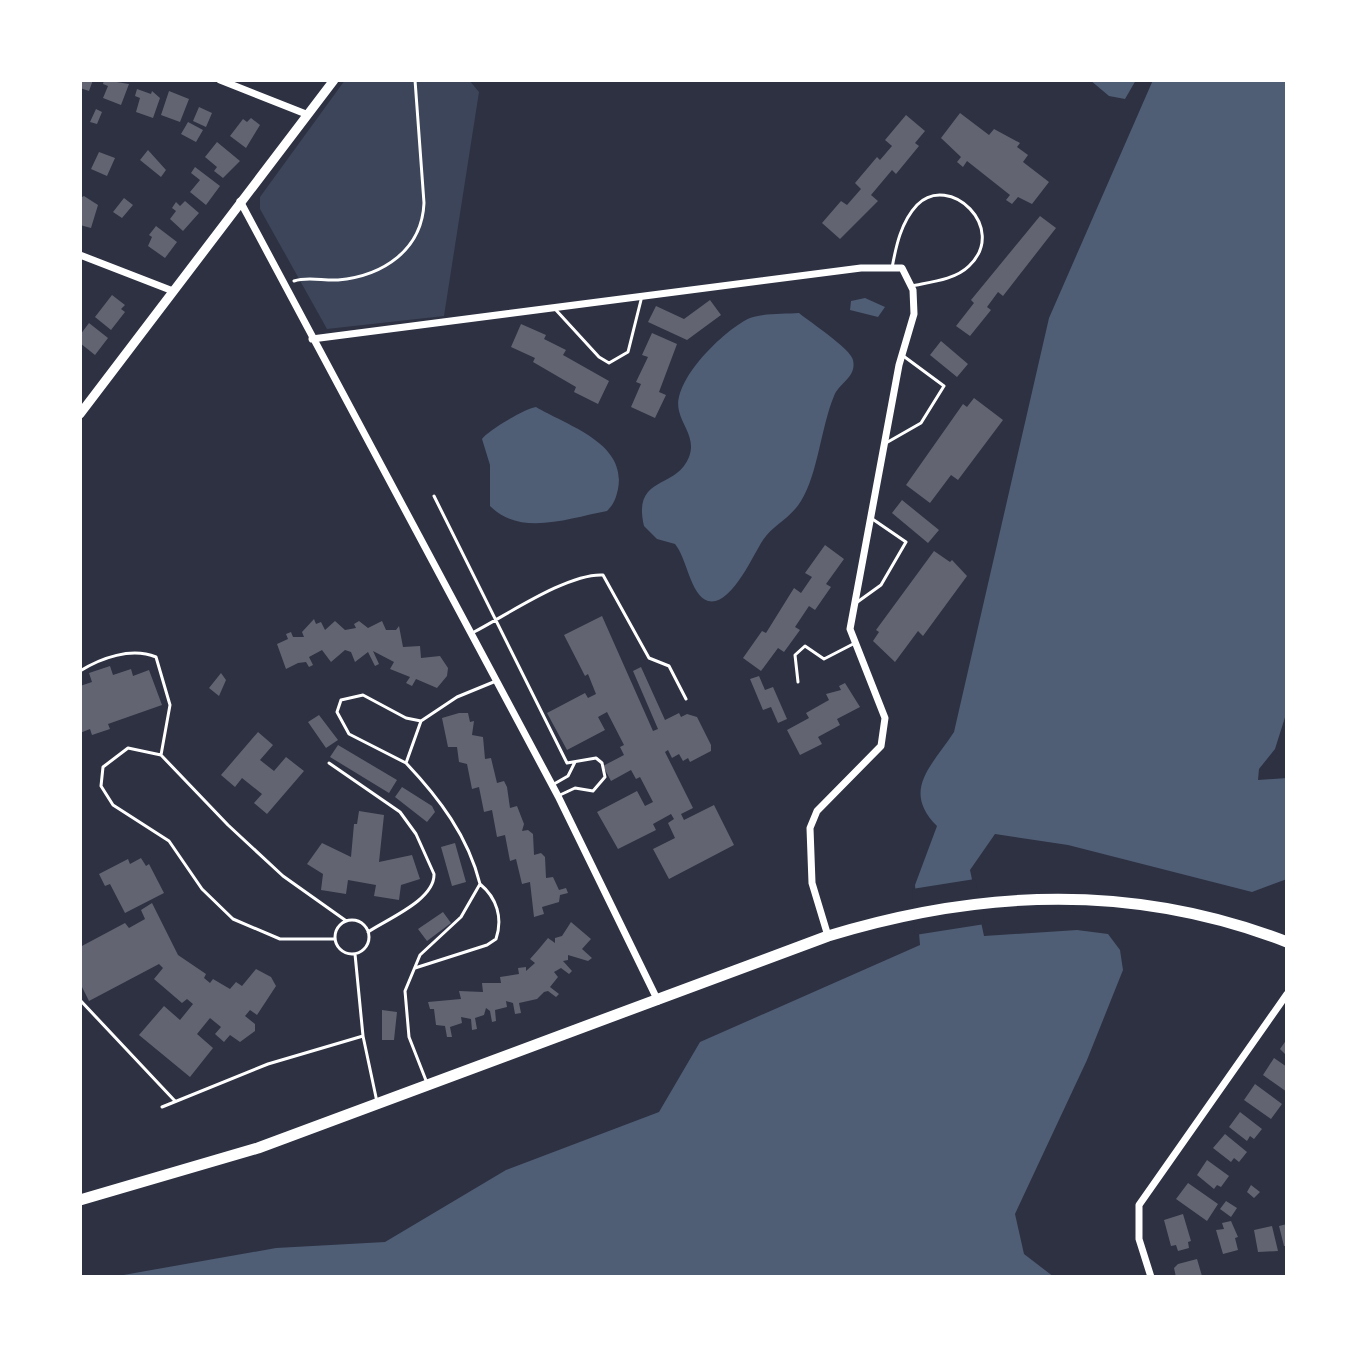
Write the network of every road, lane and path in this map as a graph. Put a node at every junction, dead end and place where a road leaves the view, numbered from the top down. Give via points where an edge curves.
1 (220, 80) edge
2 (334, 80) edge
3 (415, 80) edge
4 (306, 114) junction
5 (240, 201) junction
6 (80, 255) edge
7 (892, 268) junction
8 (284, 285) junction
9 (911, 286) junction
10 (173, 291) junction
11 (642, 296) junction
12 (554, 308) junction
13 (312, 339) junction
14 (902, 355) junction
15 (80, 414) edge
16 (884, 444) junction
17 (434, 496) dead end
18 (871, 518) junction
19 (855, 603) junction
20 (498, 620) junction
21 (471, 634) junction
22 (855, 643) junction
23 (80, 671) edge
24 (496, 681) junction
25 (798, 682) dead end
26 (686, 699) dead end
27 (421, 721) junction
28 (161, 755) junction
29 (575, 762) junction
30 (329, 763) dead end
31 (406, 763) junction
32 (552, 785) junction
33 (558, 796) junction
34 (480, 884) junction
35 (345, 920) junction
36 (368, 932) junction
37 (828, 936) junction
38 (334, 939) junction
39 (1287, 942) edge
40 (355, 954) junction
41 (414, 968) junction
42 (1287, 994) edge
43 (80, 1000) edge
44 (658, 1001) junction
45 (363, 1036) junction
46 (428, 1087) junction
47 (175, 1101) junction
48 (377, 1106) junction
49 (162, 1107) dead end
50 (80, 1200) edge
51 (1151, 1277) edge

1 - 4 street
2 - 4 street
3 - 8 path via 424,203 417,237 378,270 338,280 299,278
4 - 5 street
5 - 8 street
5 - 10 street
6 - 10 street
7 - 9 street via 902,268
7 - 9 lane via 898,236 917,205 946,196 963,201 981,223 980,253 951,277
7 - 11 street
8 - 13 street
9 - 14 street via 914,314
10 - 15 street
11 - 12 street
11 - 12 lane via 628,352 609,363
12 - 13 street
13 - 21 street
14 - 16 street
14 - 16 lane via 944,386 921,423
16 - 18 street
17 - 20 lane
18 - 19 street
18 - 19 lane via 906,542 881,585
19 - 22 street via 850,629
20 - 21 lane
20 - 26 lane via 579,579 603,575 649,658 669,666
20 - 29 lane via 547,728 567,763
21 - 24 street
22 - 25 lane via 824,659 805,646 795,655
22 - 37 street via 885,718 881,746 817,811 810,828 812,883
23 - 28 lane via 109,657 156,657 170,705
24 - 27 lane via 457,697
24 - 32 street
27 - 31 lane
27 - 31 lane via 363,695 341,700 337,712 349,734
28 - 35 lane via 283,876
28 - 38 lane via 128,748 103,767 101,786 113,805 169,841 202,889 233,919 280,939
29 - 32 lane via 568,776
29 - 33 lane via 596,758 605,777 593,791 575,788
30 - 36 lane via 400,812 434,874 425,895
31 - 34 lane via 442,801 476,865
32 - 33 street
33 - 44 street
34 - 41 lane via 461,917 420,955
34 - 41 lane via 499,912 496,939
35 - 36 lane via 362,922
35 - 38 lane
36 - 40 lane via 368,943
37 - 39 main road via 910,913 983,901 1048,898 1138,904 1224,921
37 - 44 main road
38 - 40 lane via 344,952
40 - 45 lane
41 - 46 lane via 405,991 409,1037
42 - 51 street via 1139,1205 1139,1239
43 - 47 lane
44 - 46 main road
45 - 47 lane via 268,1064
45 - 48 lane
46 - 48 main road
47 - 49 lane
48 - 50 main road via 258,1148

